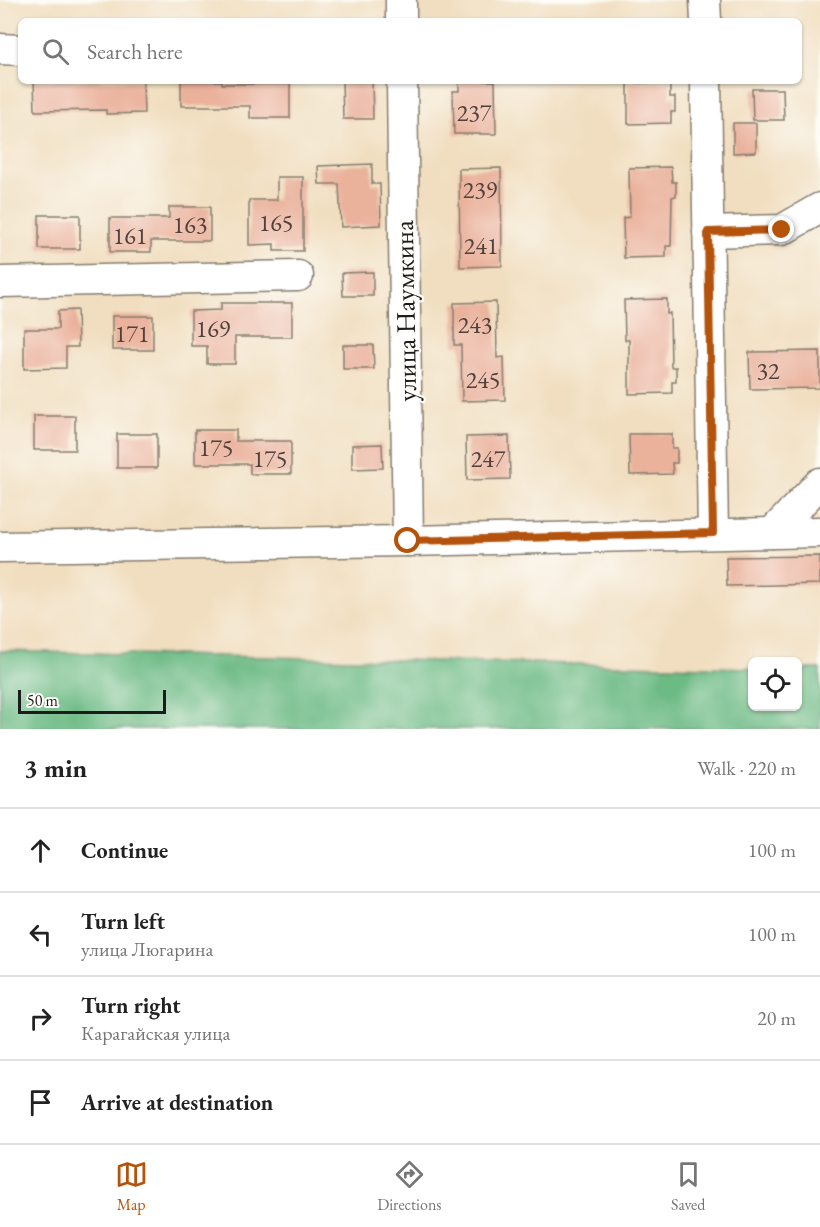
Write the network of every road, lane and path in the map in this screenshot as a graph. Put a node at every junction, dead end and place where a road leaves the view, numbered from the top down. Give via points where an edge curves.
1 (401, 0) edge
2 (705, 0) edge
3 (401, 18) edge
4 (706, 18) edge
5 (0, 50) edge
6 (18, 50) edge
7 (402, 84) edge
8 (706, 84) edge
9 (820, 208) edge
10 (708, 232) junction
11 (298, 276) dead end
12 (0, 282) edge
13 (820, 483) edge
14 (820, 532) edge
15 (713, 533) junction
16 (772, 533) junction
17 (408, 541) junction
18 (0, 547) edge

1 - 3 street
2 - 4 street
5 - 6 street
7 - 17 street, улица Наумкина
8 - 10 street
9 - 10 street via 782,230
10 - 15 street
11 - 12 street
13 - 16 street
14 - 16 street
15 - 16 street
15 - 17 street
17 - 18 street

